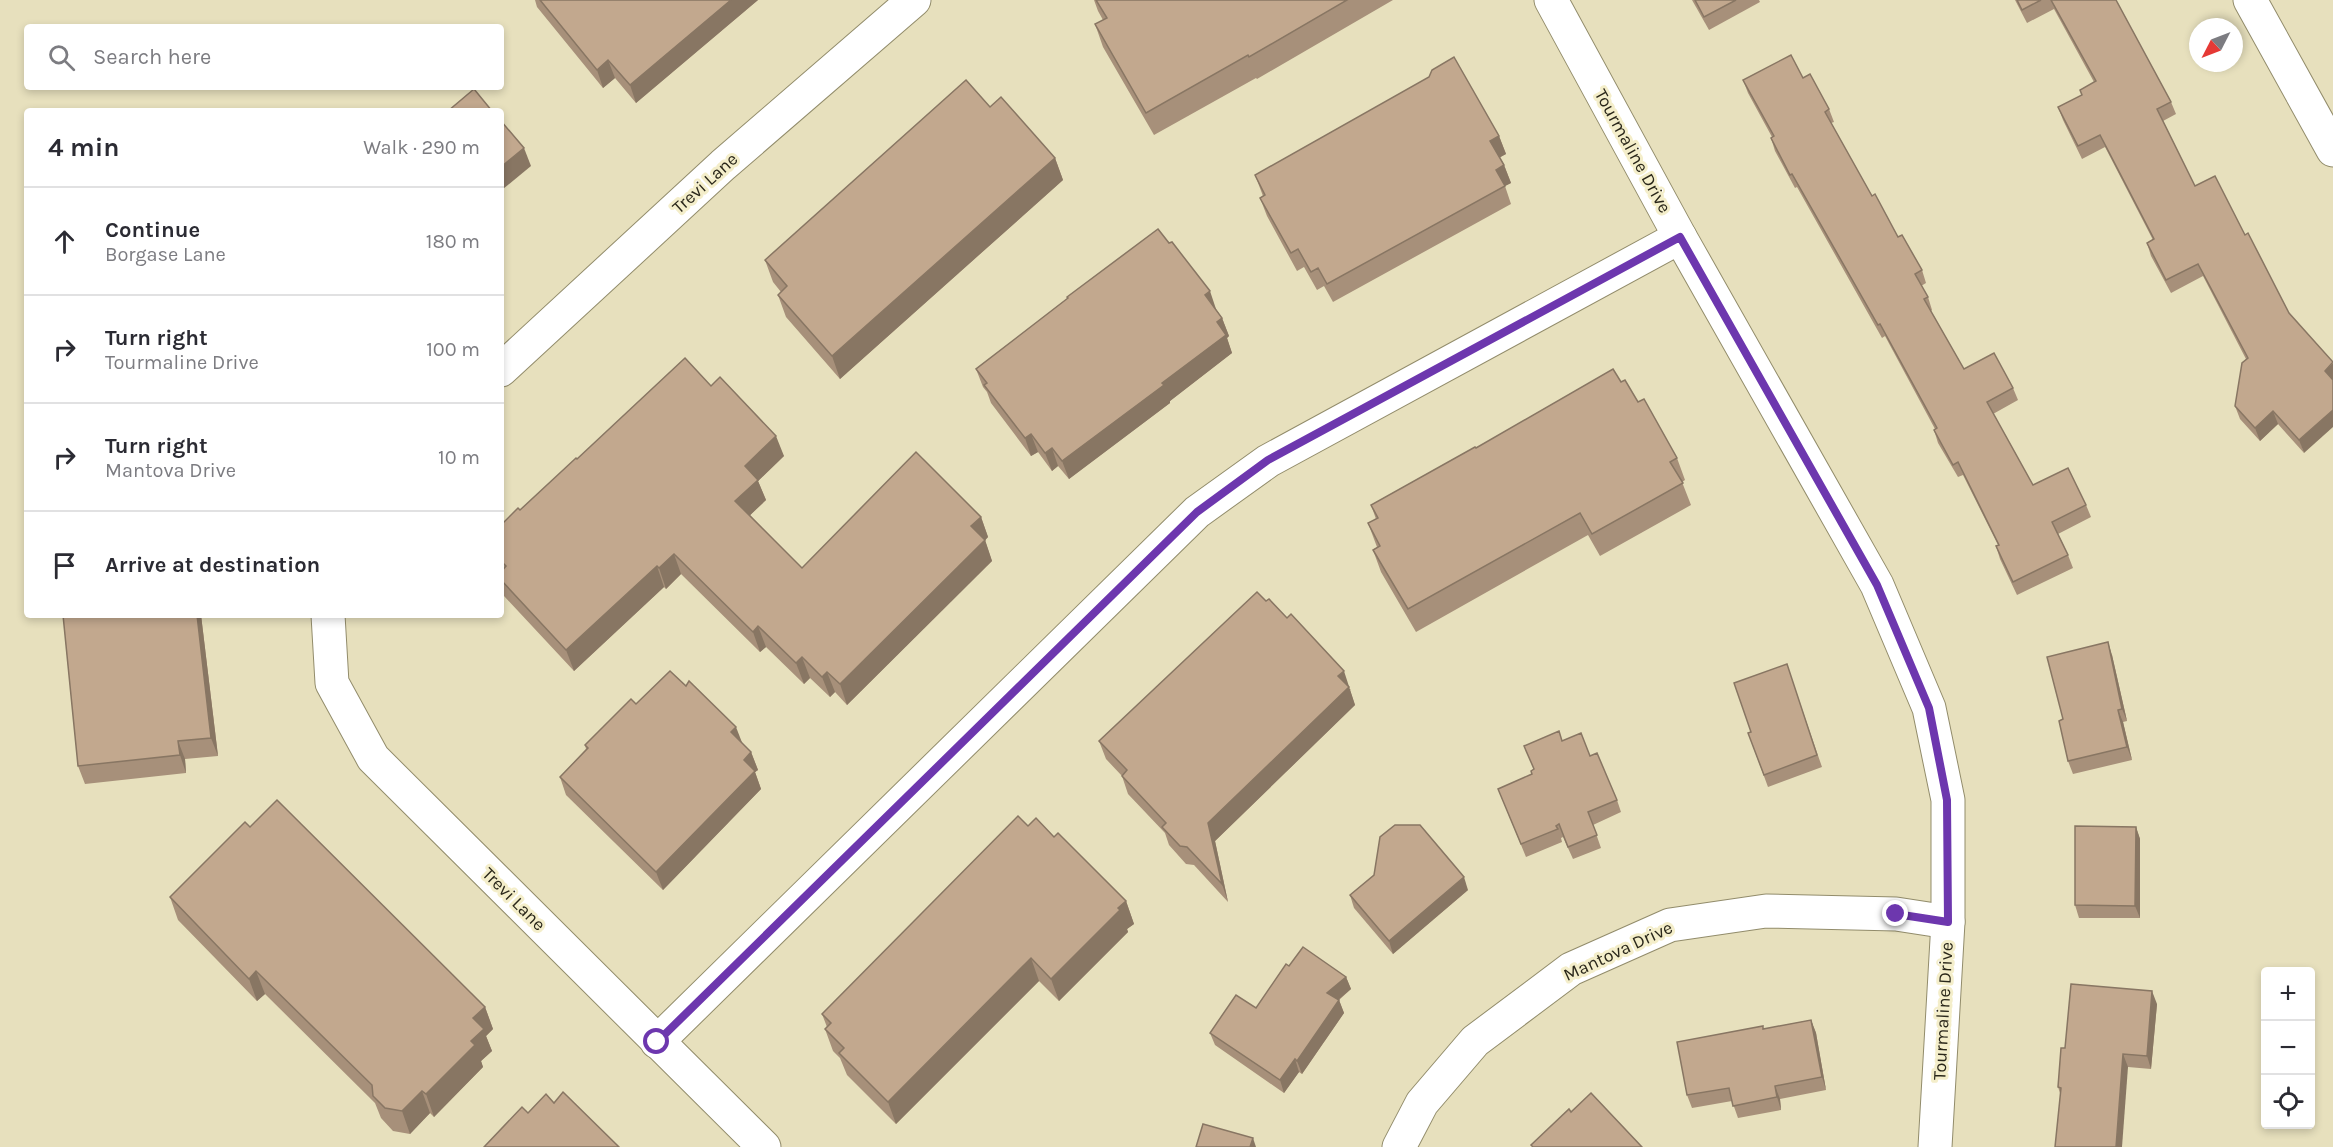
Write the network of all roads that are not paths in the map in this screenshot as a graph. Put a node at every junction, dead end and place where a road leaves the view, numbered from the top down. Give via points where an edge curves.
1 (914, 0) edge
2 (1551, 0) edge
3 (2250, 0) edge
4 (2333, 150) edge
5 (1680, 237) junction
6 (504, 367) edge
7 (328, 618) edge
8 (1948, 922) junction
9 (657, 1042) junction
10 (764, 1147) edge
11 (1399, 1147) edge
12 (1935, 1147) edge

1 - 6 street, Trevi Lane via 723,165
2 - 5 street, Tourmaline Drive
3 - 4 street
5 - 8 street, Tourmaline Drive via 1877,585 1929,708 1947,800
5 - 9 street via 1268,460 1197,512
7 - 9 street, Trevi Lane via 332,683 373,758
8 - 11 street, Mantova Drive via 1896,914 1766,911 1670,925 1571,969 1475,1041 1422,1103
8 - 12 street, Tourmaline Drive
9 - 10 street, Trevi Lane

